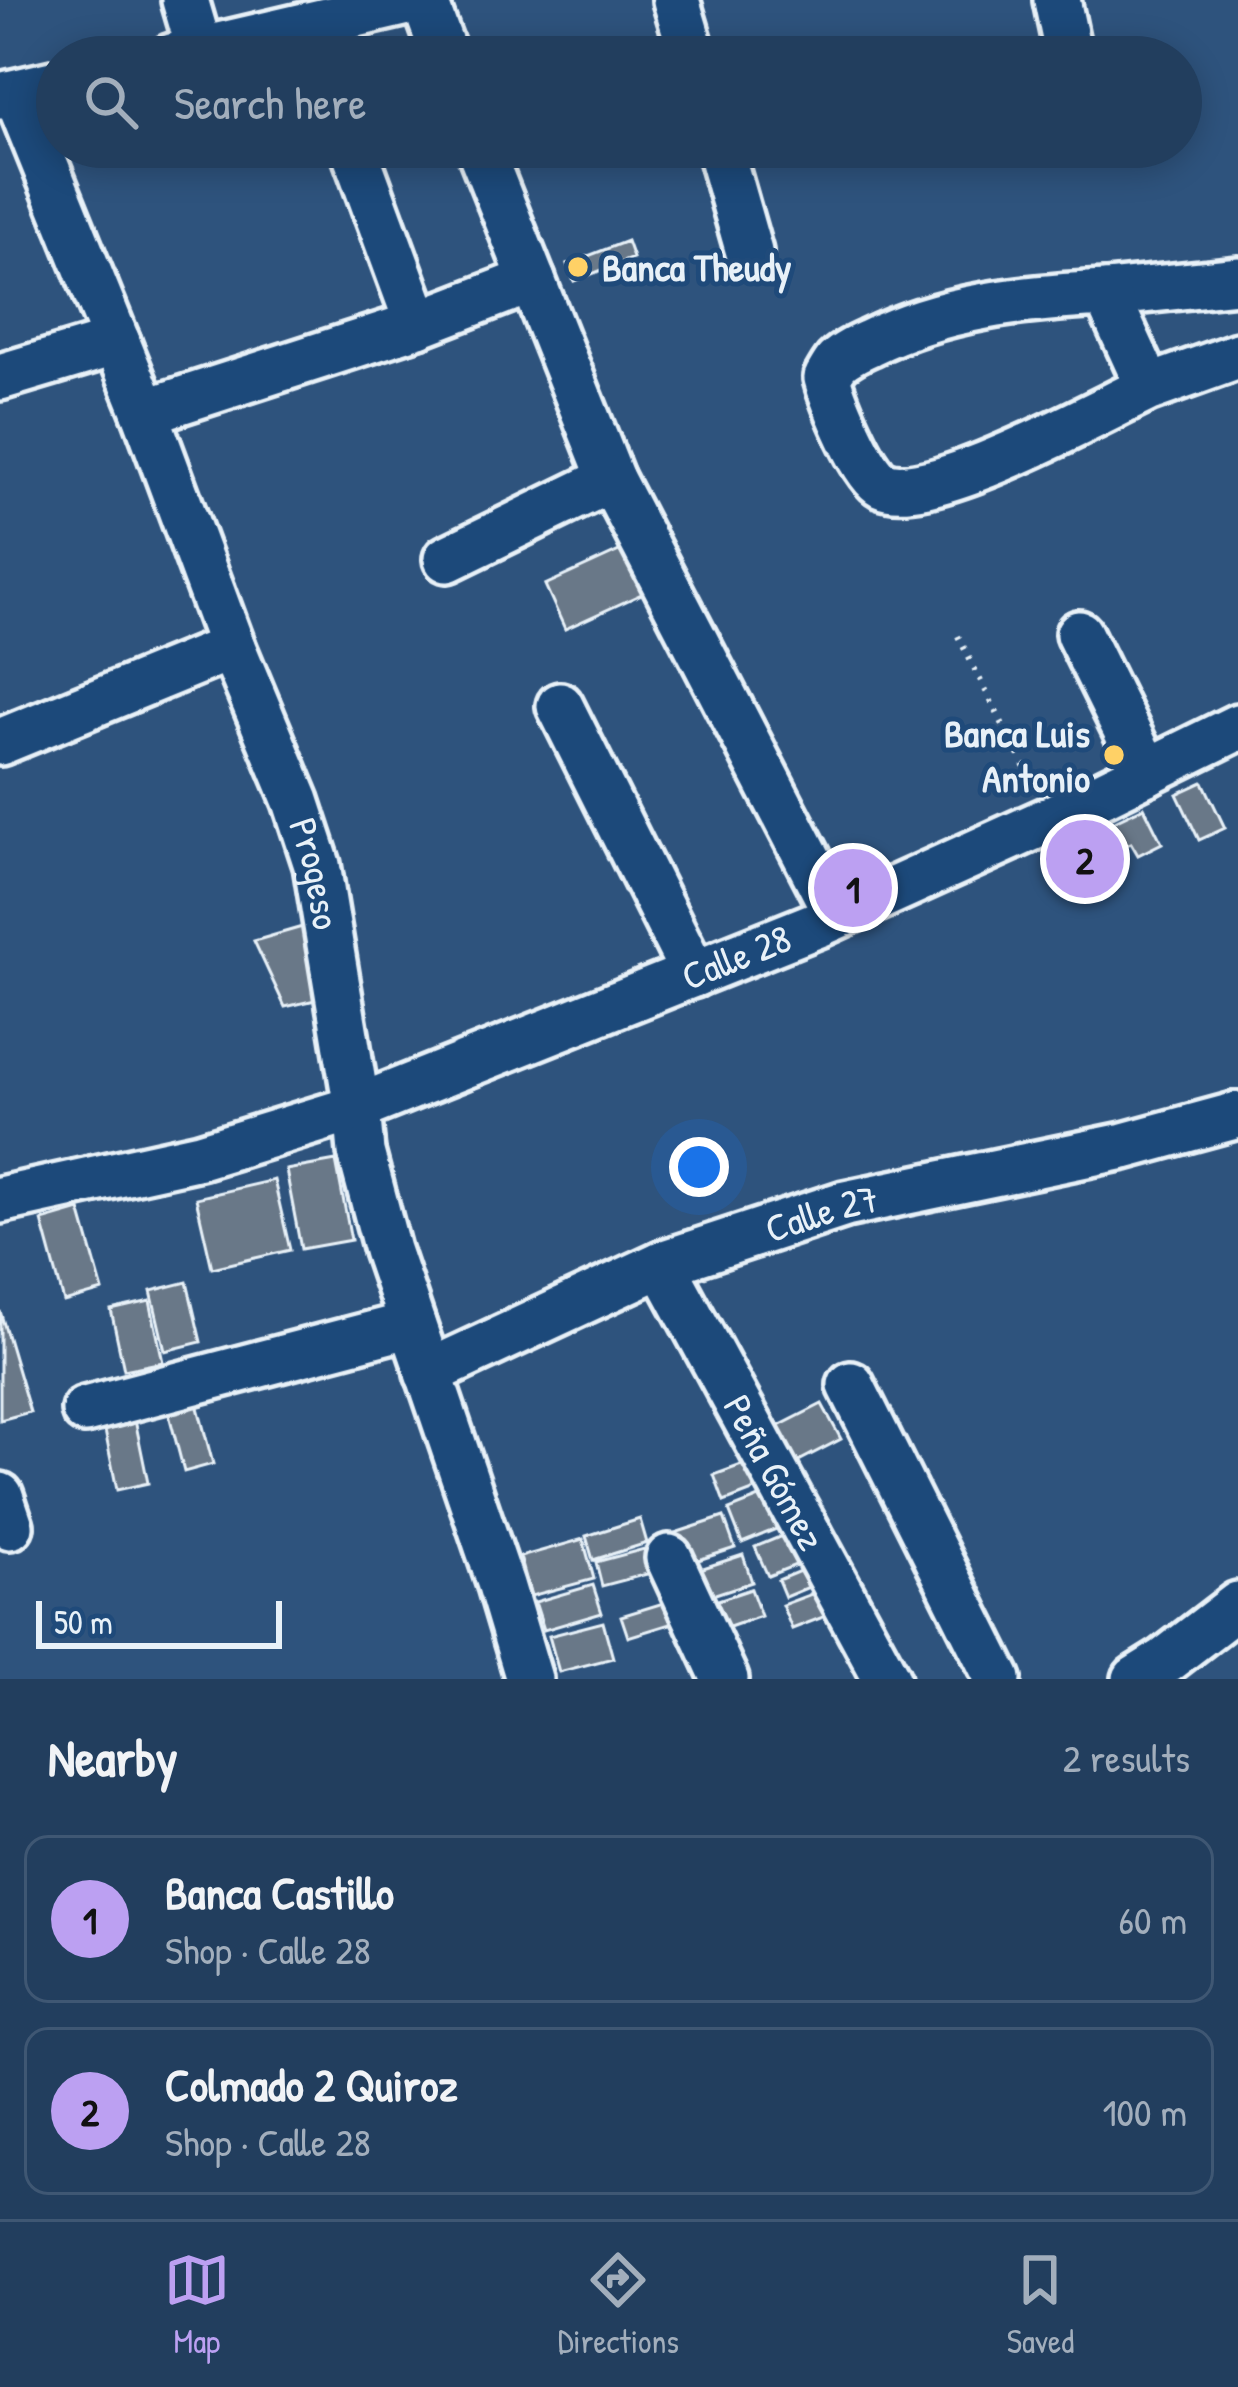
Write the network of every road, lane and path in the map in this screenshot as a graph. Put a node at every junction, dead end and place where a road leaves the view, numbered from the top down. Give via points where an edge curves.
1 (185, 0) edge
2 (420, 0) edge
3 (676, 0) edge
4 (1057, 0) edge
5 (186, 36) edge
6 (325, 36) edge
7 (436, 36) edge
8 (687, 36) edge
9 (1065, 36) edge
10 (24, 91) edge
11 (36, 123) edge
12 (53, 168) edge
13 (361, 168) edge
14 (487, 168) edge
15 (724, 168) edge
16 (749, 252) dead end
17 (532, 280) junction
18 (1238, 280) edge
19 (1106, 294) junction
20 (418, 324) junction
21 (117, 342) junction
22 (1238, 356) edge
23 (0, 377) edge
24 (1149, 388) junction
25 (146, 412) junction
26 (610, 479) junction
27 (446, 559) dead end
28 (1079, 634) dead end
29 (958, 636) dead end
30 (232, 647) junction
31 (560, 706) dead end
32 (1238, 727) edge
33 (0, 742) edge
34 (1147, 772) junction
35 (1051, 819) junction
36 (837, 914) junction
37 (694, 974) junction
38 (357, 1108) junction
39 (1238, 1115) edge
40 (0, 1200) edge
41 (662, 1264) junction
42 (412, 1324) junction
43 (428, 1373) junction
44 (851, 1385) dead end
45 (85, 1410) dead end
46 (669, 1558) dead end
47 (1238, 1605) edge
48 (518, 1676) edge
49 (725, 1679) edge
50 (887, 1679) edge
51 (998, 1679) edge
52 (1136, 1679) edge

1 - 5 street
2 - 6 street
2 - 7 street
3 - 8 street
4 - 9 street
10 - 11 street, Progeso
12 - 21 street, Progeso
13 - 20 street
14 - 17 street
15 - 16 street
17 - 20 street
17 - 26 street
18 - 19 street
19 - 24 street
19 - 24 street via 963,310 892,331 837,362 827,378 833,401 872,477 905,487 958,477
20 - 25 street
21 - 23 street
21 - 25 street, Progeso
22 - 24 street
25 - 30 street, Progeso
26 - 27 street
26 - 36 street
28 - 34 street
29 - 35 path
30 - 33 street
30 - 38 street, Progeso via 317,865
31 - 37 street
32 - 34 street, Calle 28
34 - 35 street, Calle 28
35 - 36 street, Calle 28
36 - 37 street, Calle 28
37 - 38 street, Calle 28
38 - 40 street, Calle 28 via 200,1156
38 - 42 street, Progeso via 361,1152
39 - 41 street, Calle 27 via 845,1204
41 - 43 street, Calle 27
41 - 50 street, Peña Gómez
42 - 43 street, Progeso
42 - 45 street
43 - 48 street, Progeso via 500,1585
44 - 51 street
46 - 49 street
47 - 52 street

